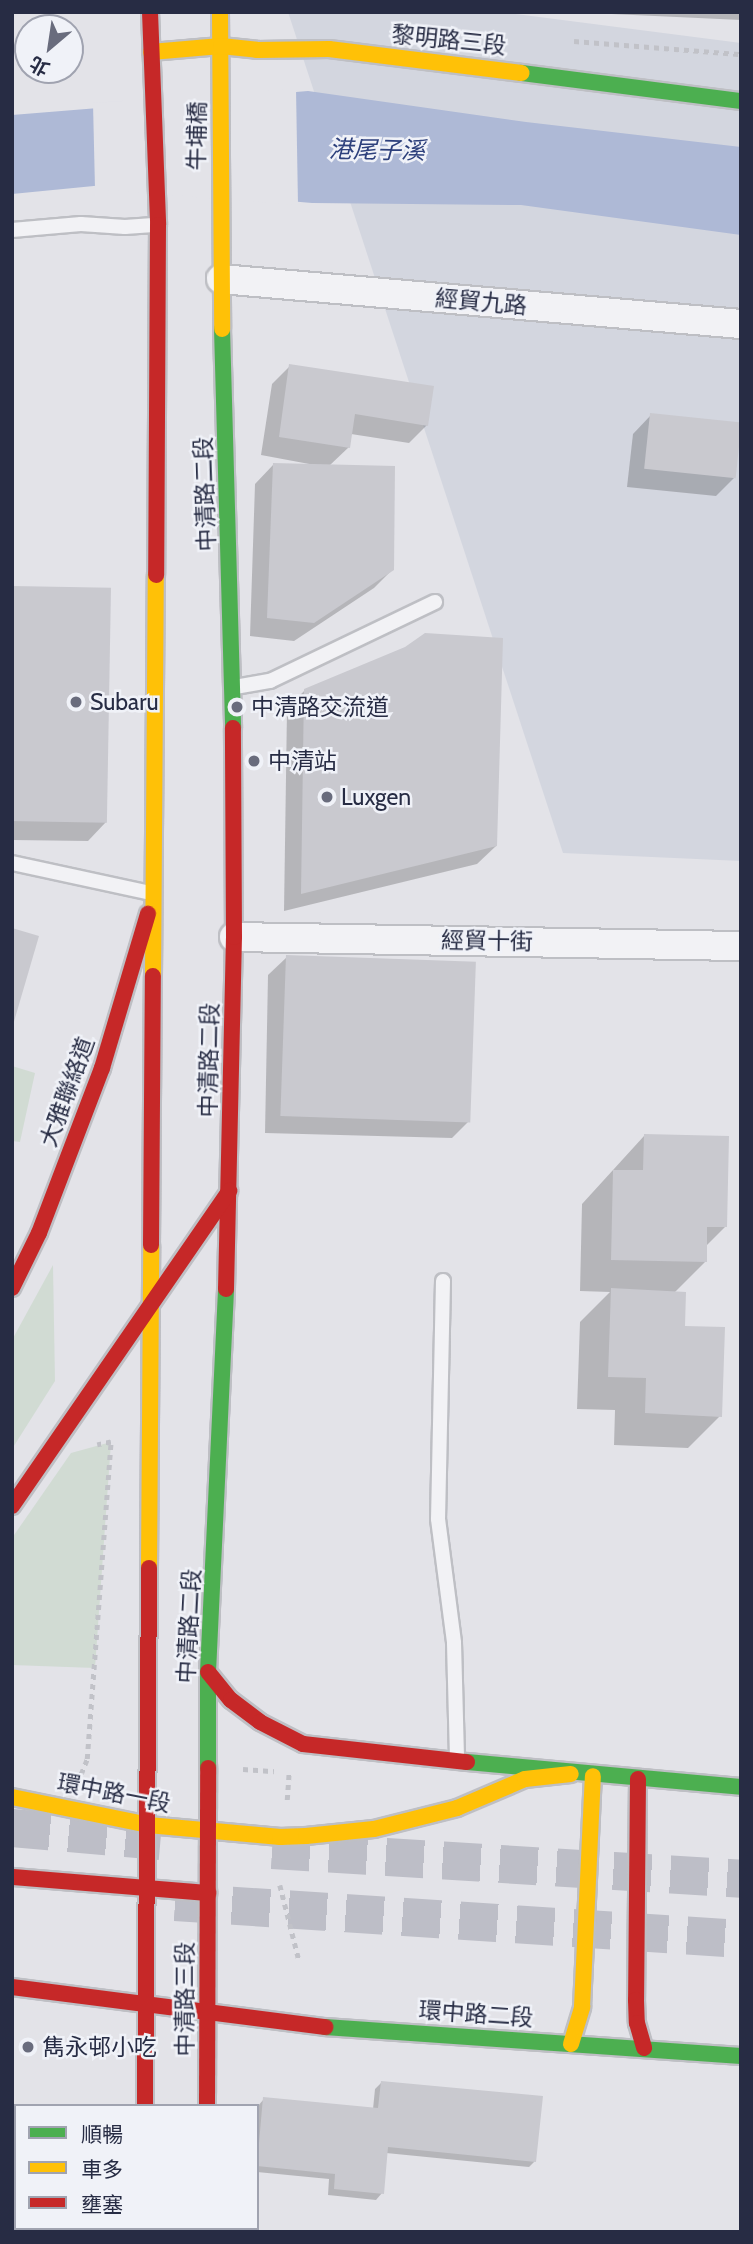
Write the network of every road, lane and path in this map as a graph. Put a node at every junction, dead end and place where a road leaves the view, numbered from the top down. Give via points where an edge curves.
1 (150, 12) edge
2 (220, 12) edge
3 (221, 46) junction
4 (151, 52) junction
5 (741, 101) edge
6 (158, 225) junction
7 (219, 227) joint
8 (12, 230) edge
9 (220, 279) junction
10 (741, 324) edge
11 (435, 601) dead end
12 (233, 687) junction
13 (12, 863) edge
14 (151, 899) junction
15 (234, 937) junction
16 (741, 946) edge
17 (229, 1191) junction
18 (443, 1280) dead end
19 (12, 1287) edge
20 (149, 1310) junction
21 (85, 1449) dead end
22 (12, 1506) edge
23 (208, 1672) junction
24 (457, 1761) junction
25 (243, 1769) dead end
26 (70, 1772) dead end
27 (289, 1772) dead end
28 (571, 1774) junction
29 (593, 1776) junction
30 (638, 1779) junction
31 (741, 1787) edge
32 (12, 1797) edge
33 (148, 1825) junction
34 (207, 1832) junction
35 (12, 1877) edge
36 (280, 1885) dead end
37 (148, 1889) junction
38 (208, 1893) junction
39 (299, 1960) dead end
40 (12, 1987) edge
41 (147, 2007) junction
42 (208, 2015) junction
43 (570, 2044) junction
44 (644, 2048) junction
45 (741, 2056) edge
46 (145, 2104) edge
47 (207, 2104) edge

1 - 4 main road
2 - 3 main road
3 - 4 main road, 黎明路三段
3 - 5 main road, 黎明路三段 via 329,49
3 - 7 main road, 牛埔橋
4 - 6 main road, 牛埔橋
6 - 8 lane via 82,224
6 - 14 main road, 中清路二段
7 - 9 main road, 中清路二段
9 - 10 street, 經貿九路
9 - 12 main road, 中清路二段
11 - 12 lane via 270,681
12 - 15 main road, 中清路二段
13 - 14 lane
14 - 19 main road, 大雅聯絡道 via 102,1068 39,1233
14 - 20 main road, 中清路二段
15 - 16 street, 經貿十街
15 - 17 main road, 中清路二段
17 - 20 main road
17 - 23 main road, 中清路二段
18 - 24 lane via 438,1519 454,1643
20 - 22 main road
20 - 33 main road, 中清路二段
21 - 26 path via 111,1441 87,1759 81,1774
23 - 24 main road via 231,1700 260,1722 303,1744
23 - 34 main road, 中清路二段
24 - 28 main road
25 - 27 path
28 - 29 main road
28 - 34 main road via 525,1779 457,1808 374,1829 279,1837
29 - 30 main road
29 - 43 main road via 582,2007
30 - 31 main road
30 - 44 main road via 636,2000
32 - 33 main road, 環中路一段
33 - 34 main road, 環中路一段
33 - 37 main road, 中清路二段
34 - 38 main road, 中清路二段
35 - 37 main road
36 - 39 path
37 - 38 main road
37 - 41 main road, 中清路三段
38 - 42 main road, 中清路三段
40 - 41 main road
41 - 42 main road
41 - 46 main road, 中清路三段
42 - 43 main road, 環中路二段
42 - 47 main road, 中清路三段
43 - 44 main road, 環中路二段
44 - 45 main road, 環中路二段

